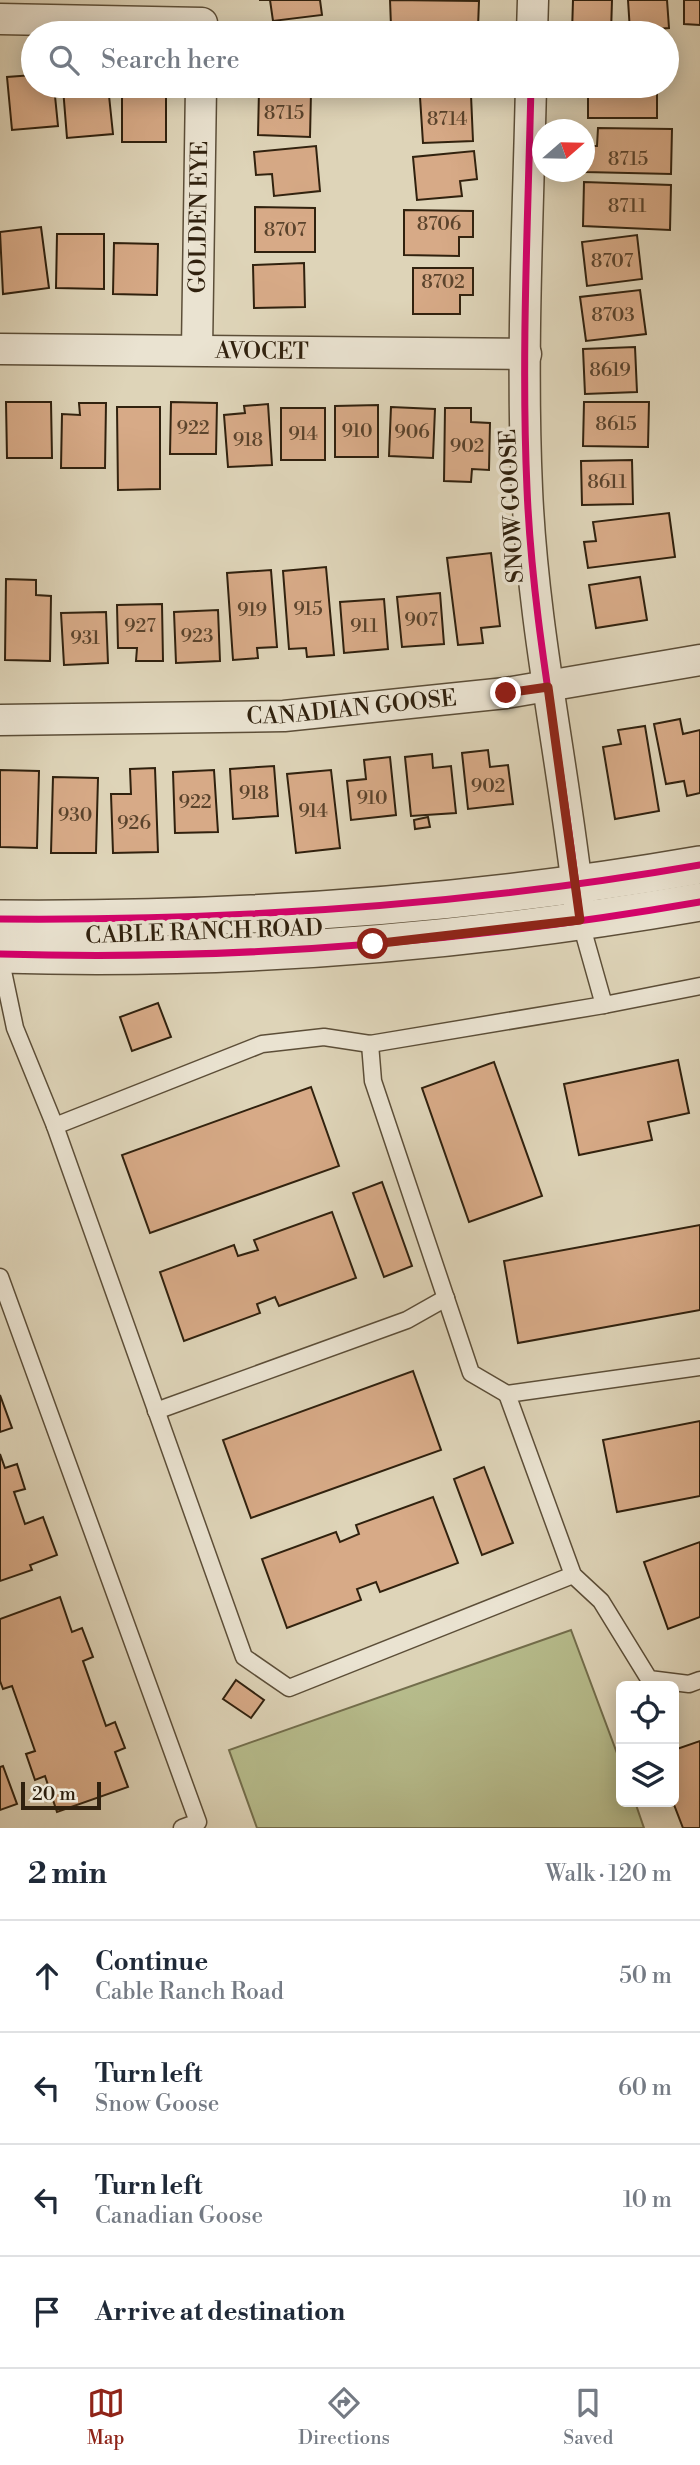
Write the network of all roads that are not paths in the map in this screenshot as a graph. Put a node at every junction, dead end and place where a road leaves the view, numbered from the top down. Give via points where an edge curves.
1 (533, 0) edge
2 (0, 19) edge
3 (202, 19) edge
4 (532, 21) edge
5 (201, 98) edge
6 (531, 98) edge
7 (0, 349) edge
8 (197, 350) junction
9 (526, 354) junction
10 (700, 660) edge
11 (548, 687) junction
12 (0, 720) edge
13 (700, 865) edge
14 (576, 884) junction
15 (700, 902) edge
16 (0, 919) edge
17 (580, 920) junction
18 (0, 956) edge
19 (700, 986) edge
20 (604, 1005) junction
21 (370, 1044) junction
22 (55, 1126) junction
23 (0, 1277) edge
24 (446, 1298) junction
25 (700, 1367) edge
26 (507, 1394) junction
27 (156, 1411) junction
28 (573, 1575) junction
29 (700, 1680) edge
30 (183, 1828) edge

1 - 4 street
2 - 3 street
5 - 8 street, GOLDEN EYE
6 - 9 street, SNOW GOOSE
7 - 8 street, AVOCET
8 - 9 street, AVOCET
9 - 11 street, SNOW GOOSE via 527,488
10 - 11 street, CANADIAN GOOSE
11 - 12 street, CANADIAN GOOSE via 284,716
11 - 14 street, SNOW GOOSE
13 - 14 street, CABLE RANCH ROAD
14 - 16 street, CABLE RANCH ROAD via 298,911
14 - 17 street, SNOW GOOSE
15 - 17 street, CABLE RANCH ROAD
17 - 18 street, CABLE RANCH ROAD via 328,947
17 - 20 lane
18 - 22 lane via 15,1027
19 - 20 lane
20 - 21 lane
21 - 22 lane via 324,1037 262,1044
21 - 24 lane via 373,1082
22 - 27 lane
23 - 30 lane via 198,1822
24 - 26 lane via 471,1373
24 - 27 lane via 407,1320
25 - 26 lane
26 - 28 lane
27 - 28 lane via 244,1657 289,1688
28 - 29 lane via 600,1601 649,1679 689,1684

